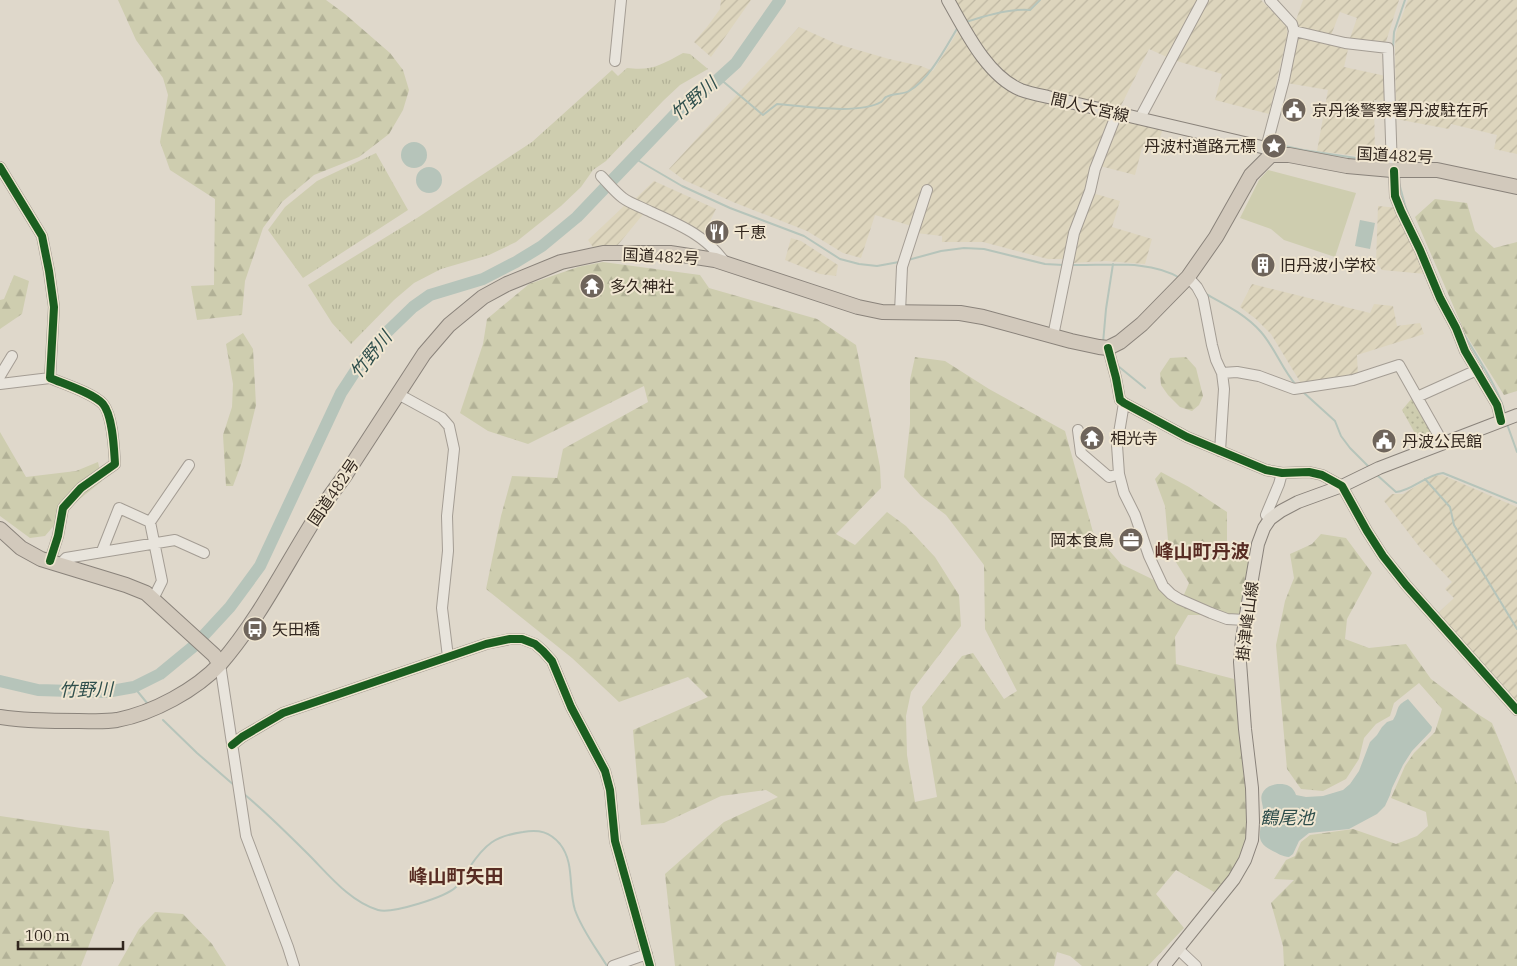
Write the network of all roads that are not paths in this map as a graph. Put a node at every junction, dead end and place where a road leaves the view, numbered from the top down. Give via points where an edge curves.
1 (621, 0) edge
2 (948, 0) edge
3 (1203, 0) edge
4 (1270, 0) edge
5 (1294, 31) junction
6 (615, 61) dead end
7 (1117, 113) junction
8 (1140, 118) junction
9 (1268, 151) junction
10 (0, 167) edge
11 (1393, 170) junction
12 (600, 176) dead end
13 (1517, 187) edge
14 (927, 190) dead end
15 (726, 264) junction
16 (1188, 277) junction
17 (900, 312) junction
18 (1053, 336) junction
19 (1108, 348) junction
20 (12, 356) dead end
21 (1477, 370) junction
22 (1222, 374) junction
23 (0, 376) edge
24 (50, 378) junction
25 (0, 384) edge
26 (398, 394) junction
27 (1417, 397) junction
28 (1124, 403) junction
29 (1507, 419) edge
30 (1078, 430) dead end
31 (1443, 443) junction
32 (1220, 451) junction
33 (189, 465) dead end
34 (1282, 473) junction
35 (1119, 474) junction
36 (1342, 486) junction
37 (1270, 519) junction
38 (150, 522) junction
39 (0, 529) edge
40 (155, 543) junction
41 (102, 551) junction
42 (204, 553) dead end
43 (55, 563) junction
44 (153, 599) junction
45 (1245, 620) junction
46 (448, 657) junction
47 (217, 660) junction
48 (1517, 710) edge
49 (0, 717) edge
50 (232, 745) junction
51 (1178, 949) junction
52 (647, 954) junction
53 (294, 966) edge
54 (613, 966) edge
55 (650, 966) edge
56 (1164, 966) edge
57 (1196, 966) edge

1 - 6 street
2 - 7 main road, 間人大宮線 via 980,54 1005,80 1020,89
3 - 8 street
4 - 5 street via 1292,24
5 - 9 street
5 - 11 street via 1345,43 1388,48
7 - 8 main road, 間人大宮線
7 - 18 street via 1074,233
8 - 9 main road, 間人大宮線
9 - 11 highway, 国道482号 via 1347,166
9 - 16 highway
10 - 24 street via 42,236 54,307
11 - 13 highway, 国道482号 via 1437,170
11 - 21 street via 1395,196 1401,211 1442,304
12 - 15 street via 623,198 703,238
14 - 17 street via 902,267
15 - 17 highway, 国道482号 via 858,308
15 - 26 highway, 国道482号 via 670,253 604,254 561,262 483,297 449,324 424,354
16 - 19 highway via 1142,324
16 - 22 street via 1203,298 1212,345
17 - 18 highway, 国道482号 via 960,313
18 - 19 highway, 国道482号
19 - 28 street via 1120,400
20 - 23 street
21 - 27 street
21 - 29 street
22 - 27 street via 1237,372 1299,388 1353,380 1399,365
22 - 32 street
24 - 25 street
24 - 43 street via 104,405 115,464 81,488 64,508
26 - 46 street via 442,418 449,426 454,449 442,608
26 - 47 highway, 国道482号 via 317,515 244,633
27 - 31 street
28 - 32 street
28 - 35 street via 1117,445
29 - 31 main road
30 - 35 street via 1081,453 1109,477
31 - 36 main road
32 - 34 street via 1266,470
33 - 38 street
34 - 36 street via 1309,472
34 - 37 street via 1266,514
35 - 45 street via 1163,586 1179,599 1211,613 1227,619
36 - 37 main road via 1298,502
36 - 48 street via 1383,556
37 - 45 main road, 掛津峰山線 via 1258,544
38 - 40 street
38 - 41 street via 120,508
39 - 43 highway via 21,548
40 - 41 street
40 - 42 street via 175,540
40 - 44 street via 162,581
41 - 43 street
43 - 44 highway via 126,585
44 - 47 highway
45 - 51 main road, 掛津峰山線 via 1240,662 1252,788 1252,840 1234,879
46 - 50 street via 283,713
46 - 52 street via 486,644 522,639 543,650 552,661 571,707 605,771 615,841
47 - 49 highway, 国道482号 via 186,692 142,713 103,722 22,721
47 - 50 street
50 - 53 street via 246,836
51 - 56 main road, 掛津峰山線
51 - 57 street
52 - 54 street
52 - 55 street

